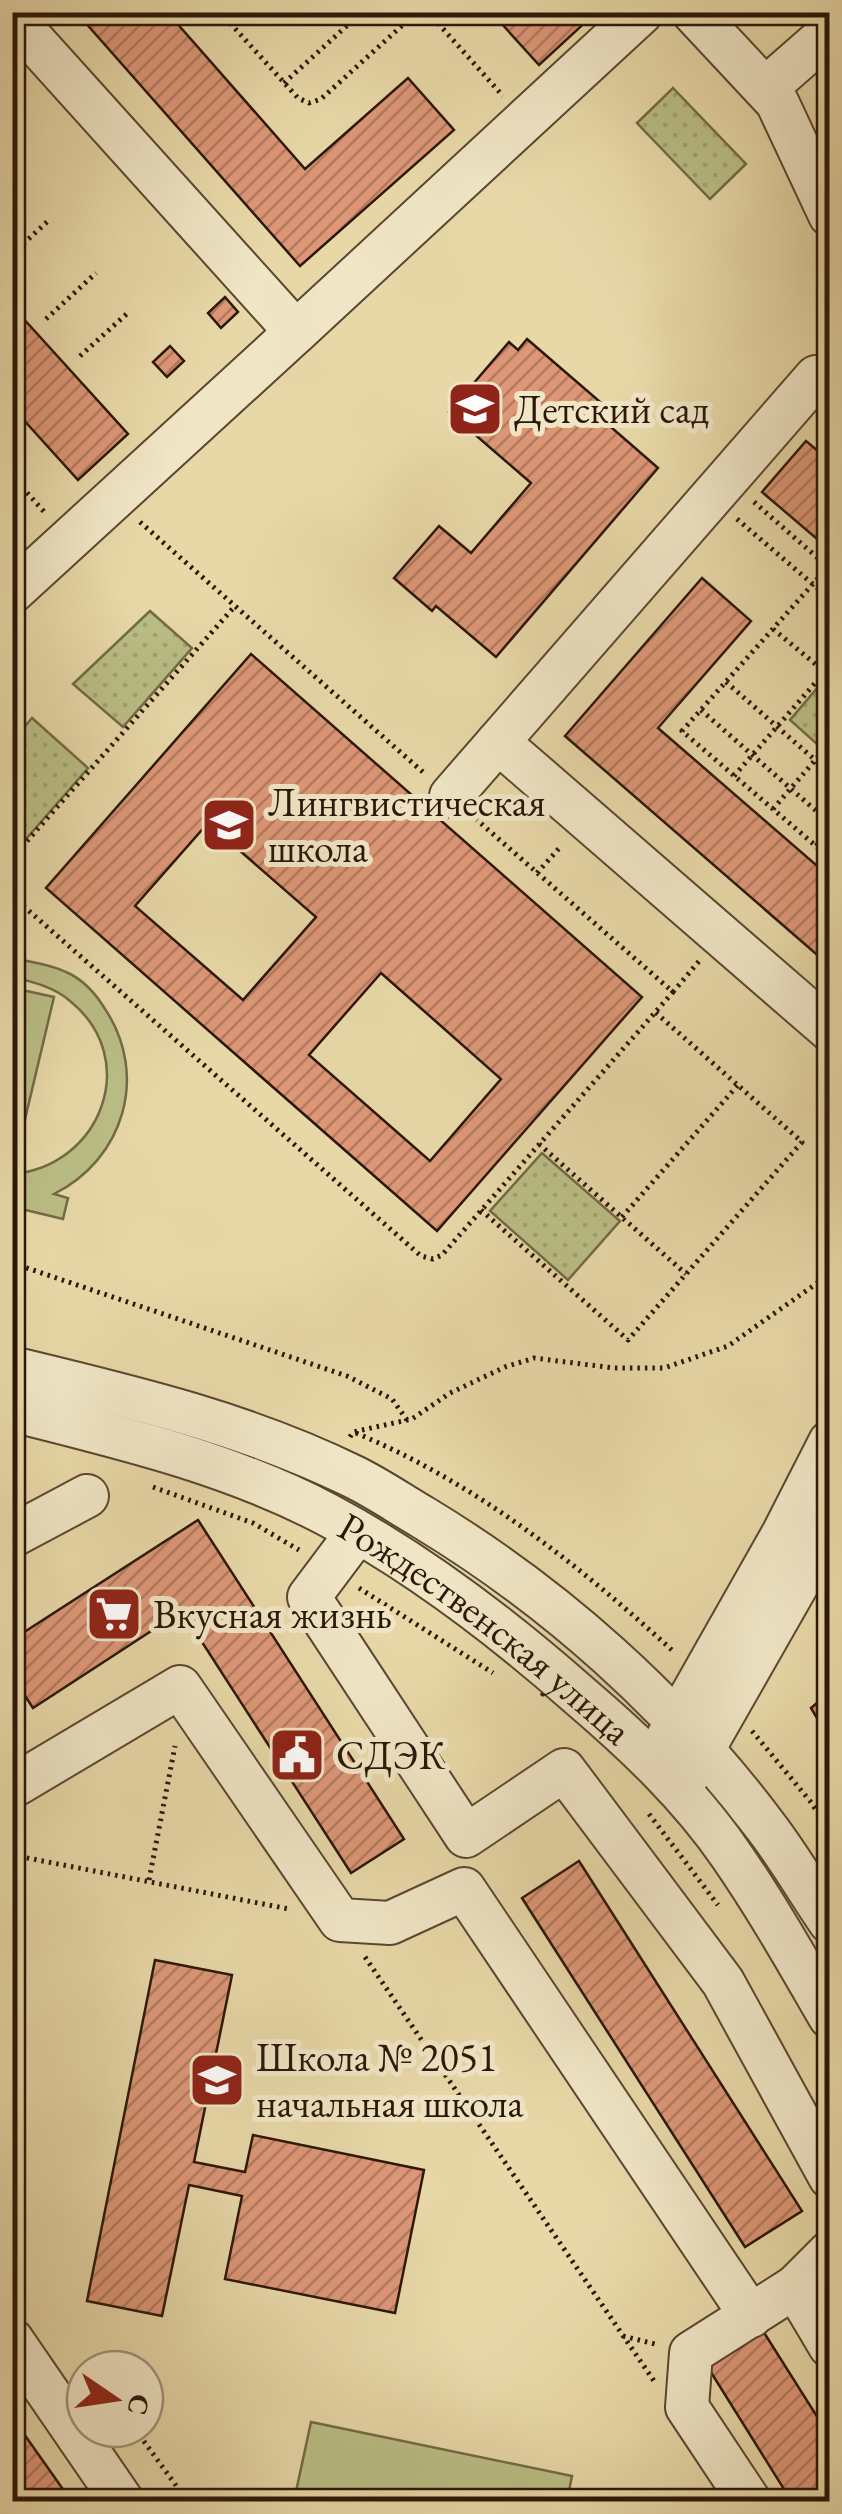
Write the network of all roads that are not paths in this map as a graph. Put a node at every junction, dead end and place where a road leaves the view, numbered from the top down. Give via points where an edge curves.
1 (642, 12) edge
2 (693, 12) edge
3 (12, 16) edge
4 (830, 32) edge
5 (766, 89) junction
6 (830, 214) edge
7 (296, 332) junction
8 (825, 376) edge
9 (12, 592) edge
10 (498, 742) junction
11 (450, 796) road end
12 (830, 1030) edge
13 (12, 1368) edge
14 (12, 1410) edge
15 (830, 1442) edge
16 (87, 1496) dead end
17 (357, 1533) junction
18 (12, 1536) edge
19 (827, 1541) edge
20 (690, 1736) junction
21 (12, 1777) edge
22 (657, 1785) junction
23 (466, 1836) junction
24 (464, 1889) junction
25 (830, 1922) edge
26 (830, 2017) edge
27 (830, 2177) edge
28 (830, 2252) edge
29 (796, 2287) junction
30 (751, 2316) junction
31 (12, 2340) edge
32 (830, 2346) edge
33 (123, 2502) edge
34 (750, 2502) edge

1 - 7 street
2 - 5 street
3 - 7 street
4 - 5 street
5 - 6 street
7 - 9 street
8 - 10 street
10 - 11 street
10 - 12 street
13 - 20 street, Рождественская улица via 243,1430 356,1477 486,1556 637,1680
14 - 17 street, Рождественская улица via 134,1440 235,1476
15 - 20 street
16 - 18 street
17 - 22 street, Рождественская улица via 457,1595 534,1655
17 - 23 street via 309,1597
19 - 20 street
20 - 22 street
20 - 25 street, Рождественская улица via 766,1828
21 - 24 street via 16,1784 180,1686 340,1920 390,1923
22 - 26 street, Рождественская улица via 730,1852
23 - 24 street
23 - 27 street via 564,1770 723,1982
24 - 30 street
28 - 29 street
29 - 30 street
29 - 32 street
30 - 34 street via 692,2352 687,2407
31 - 33 street

